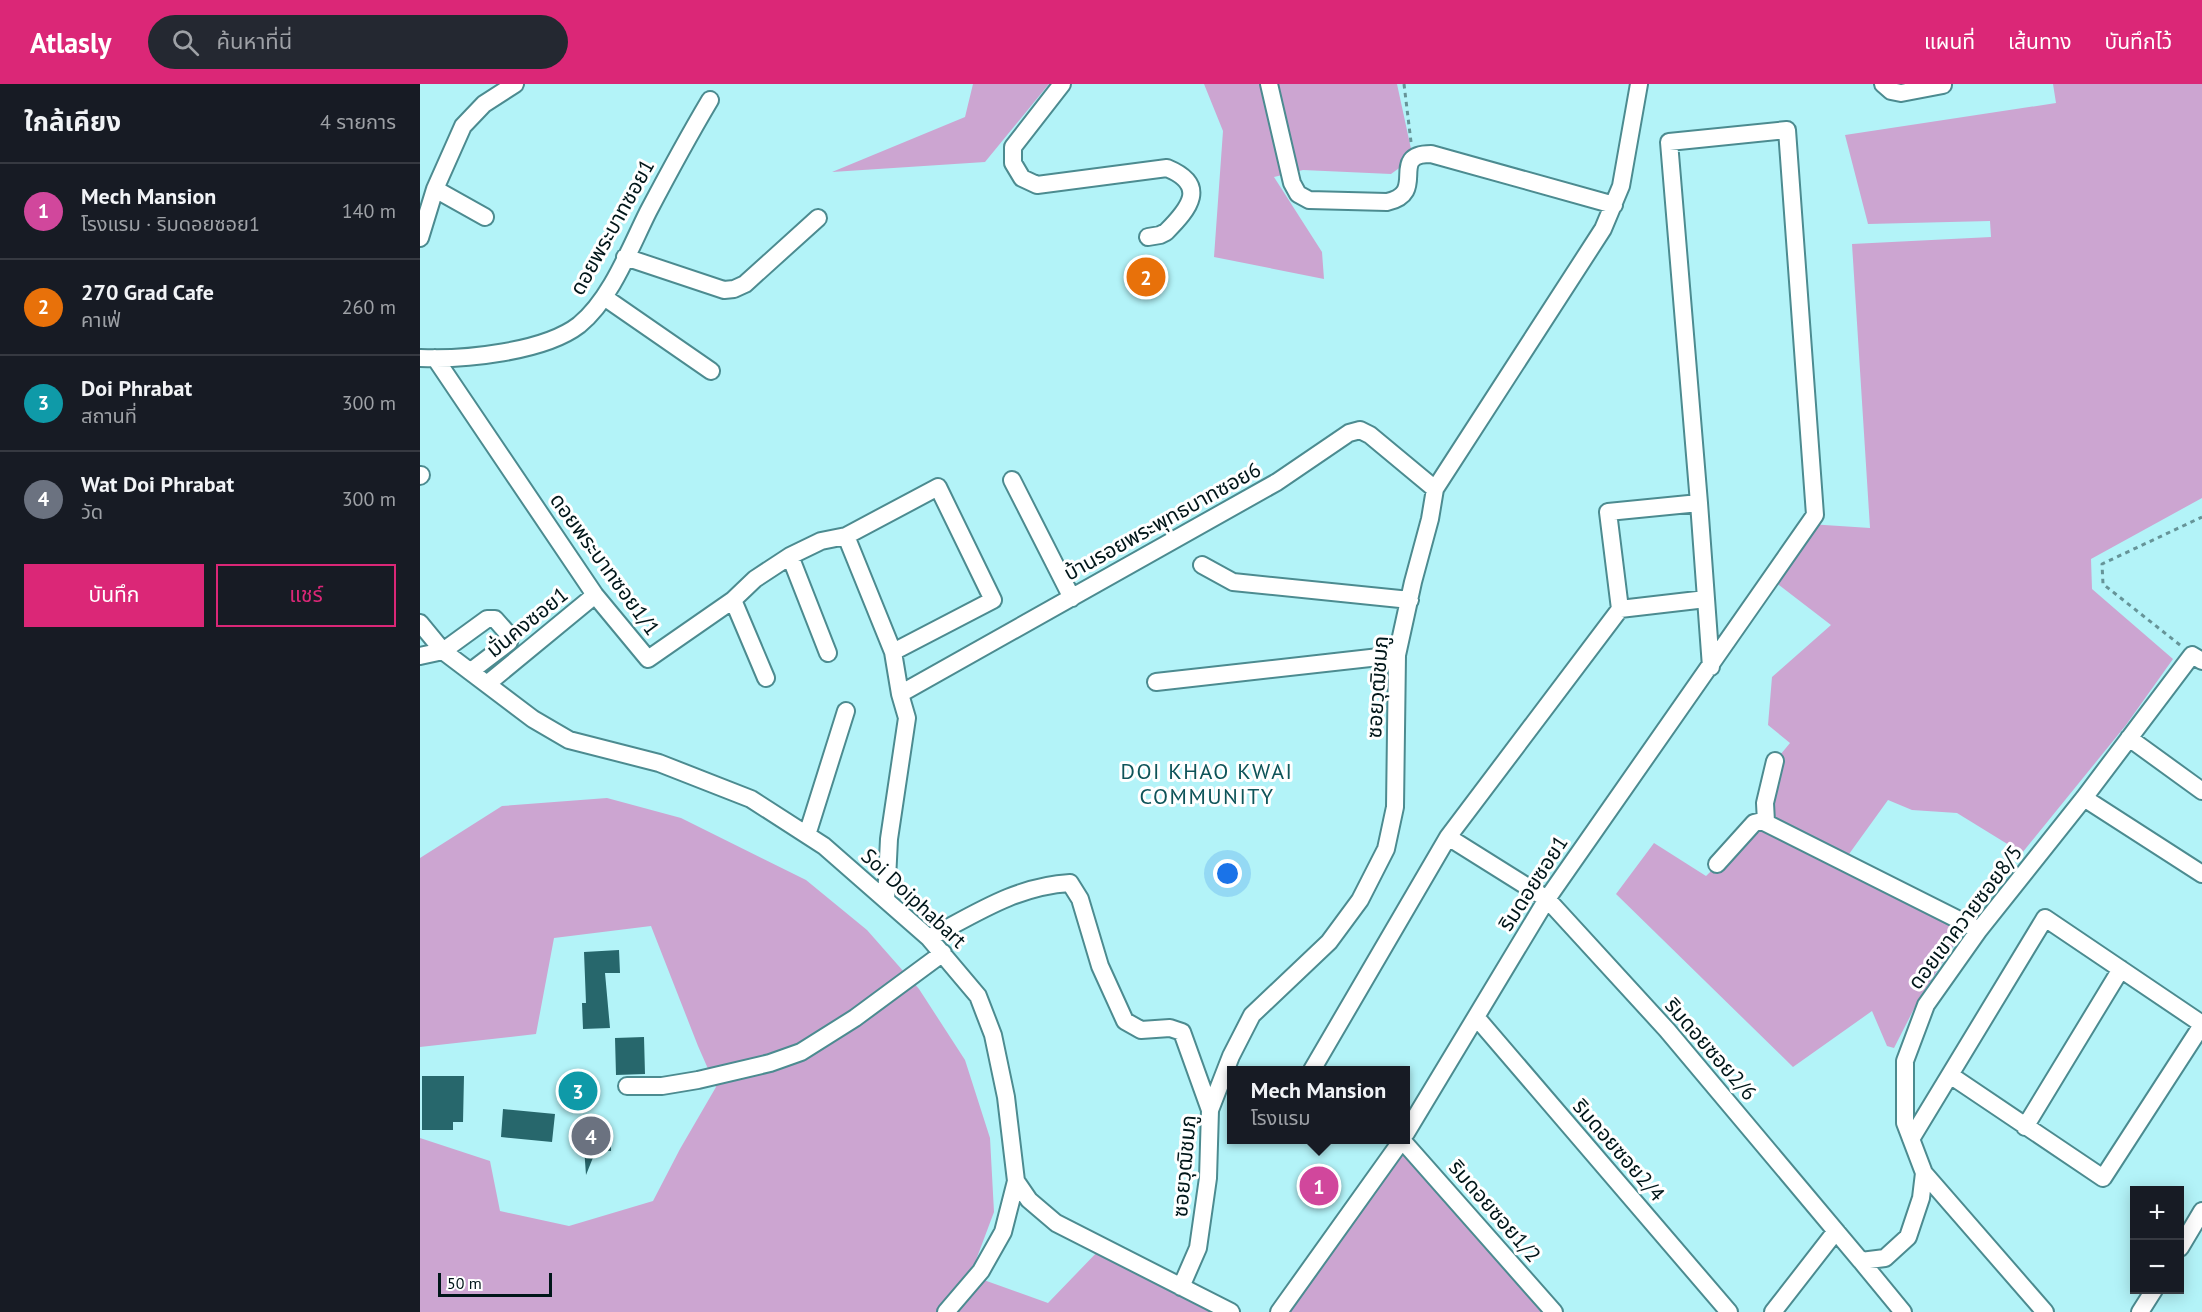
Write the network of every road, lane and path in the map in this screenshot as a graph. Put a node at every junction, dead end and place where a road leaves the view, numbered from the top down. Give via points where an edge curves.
1 (515, 84) edge
2 (1062, 84) edge
3 (1269, 84) edge
4 (1404, 84) edge
5 (1639, 84) edge
6 (1884, 84) edge
7 (1943, 85) edge
8 (710, 100) dead end
9 (1413, 158) junction
10 (435, 189) junction
11 (1614, 205) junction
12 (485, 217) dead end
13 (818, 218) dead end
14 (1148, 237) dead end
15 (420, 238) edge
16 (626, 257) junction
17 (604, 297) junction
18 (428, 358) edge
19 (711, 371) dead end
20 (1012, 480) dead end
21 (1435, 489) junction
22 (1699, 502) junction
23 (2202, 516) edge
24 (846, 536) junction
25 (790, 556) junction
26 (1202, 565) dead end
27 (595, 595) junction
28 (1072, 598) junction
29 (1706, 599) junction
30 (733, 600) junction
31 (1410, 600) junction
32 (1620, 609) junction
33 (420, 623) edge
34 (443, 651) junction
35 (893, 652) junction
36 (828, 654) dead end
37 (1397, 655) junction
38 (420, 656) edge
39 (2197, 658) edge
40 (1711, 667) junction
41 (471, 671) junction
42 (766, 678) dead end
43 (1156, 682) dead end
44 (487, 684) junction
45 (900, 694) junction
46 (846, 711) dead end
47 (2129, 738) junction
48 (1775, 761) dead end
49 (2202, 791) edge
50 (2084, 798) junction
51 (1766, 822) junction
52 (807, 835) junction
53 (1448, 837) junction
54 (1717, 864) dead end
55 (2202, 874) edge
56 (1547, 899) junction
57 (886, 900) junction
58 (1979, 930) junction
59 (929, 938) junction
60 (943, 953) junction
61 (2121, 969) junction
62 (1476, 1017) junction
63 (2202, 1025) edge
64 (1227, 1066) edge
65 (1227, 1066) edge
66 (1315, 1066) edge
67 (1950, 1075) junction
68 (627, 1086) dead end
69 (1210, 1110) junction
70 (1410, 1126) edge
71 (2025, 1127) junction
72 (1911, 1139) junction
73 (1399, 1144) edge
74 (1406, 1144) edge
75 (1924, 1173) junction
76 (1016, 1181) junction
77 (2202, 1211) edge
78 (1836, 1231) junction
79 (2184, 1241) edge
80 (1861, 1261) junction
81 (1181, 1287) junction
82 (2151, 1294) edge
83 (946, 1312) edge
84 (1231, 1312) edge
85 (1279, 1312) edge
86 (1554, 1312) edge
87 (1729, 1312) edge
88 (1773, 1312) edge
89 (1903, 1312) edge
90 (2045, 1312) edge
91 (2140, 1312) edge

1 - 10 street via 484,104 463,126
2 - 14 street via 1013,147 1013,163 1022,178 1037,185 1167,168 1182,174 1190,181 1192,193 1188,203 1166,232
3 - 9 street via 1292,183 1298,194 1309,200 1399,199 1408,186 1408,167
4 - 9 path
5 - 11 street, ซอยวุฒิชมภู via 1621,186
6 - 7 street via 1900,93
8 - 16 street, ดอยพระบาทซอย1
9 - 11 street via 1431,154
10 - 12 street
10 - 15 street
11 - 21 street, ซอยวุฒิชมภู via 1603,229
13 - 16 street via 745,284 734,289 724,290
16 - 17 street, ดอยพระบาทซอย1
17 - 18 street, ดอยพระบาทซอย1 via 578,326 549,340 482,355
17 - 19 street
18 - 27 street, ดอยพระบาทซอย1/1
20 - 28 street
21 - 28 street, บ้านรอยพระพุทธบาทซอย6 via 1378,440 1360,430 1350,433 1277,482
21 - 31 street, ซอยวุฒิชมภู
22 - 29 street
22 - 32 street via 1608,512
22 - 40 street, ริมดอยซอย1 via 1669,142 1787,130 1815,515
23 - 39 path via 2102,564 2103,584
24 - 25 street, ดอยพระบาทซอย1/1 via 821,541
24 - 35 street
24 - 35 street, ดอยพระบาทซอย1/1 via 938,487 993,600
25 - 30 street, ดอยพระบาทซอย1/1 via 754,579
25 - 36 street
26 - 31 street via 1233,582
27 - 30 street, ดอยพระบาทซอย1/1 via 648,659
27 - 44 street, มั่นคงซอย1
28 - 45 street, บ้านรอยพระพุทธบาทซอย6
29 - 32 street
29 - 40 street
30 - 42 street
31 - 37 street, ซอยวุฒิชมภู
32 - 53 street
33 - 34 street, Soi Doiphabart
34 - 38 street
34 - 41 street, Soi Doiphabart
34 - 41 street via 487,618 495,619 510,636 509,642
35 - 45 street
37 - 43 street
37 - 65 street, ซอยวุฒิชมภู via 1395,807 1386,849 1360,900 1329,942 1252,1015
39 - 47 street, ดอยเขาควายซอย8/5
40 - 56 street, ริมดอยซอย1
41 - 44 street, Soi Doiphabart
44 - 52 street, Soi Doiphabart via 569,740 659,763 751,799
45 - 57 street via 907,718 889,839
46 - 52 street
47 - 49 street
47 - 50 street, ดอยเขาควายซอย8/5
48 - 51 street via 1765,803
50 - 55 street
50 - 58 street, ดอยเขาควายซอย8/5
51 - 54 street via 1754,823
51 - 58 street
52 - 57 street, Soi Doiphabart
53 - 56 street, ริมดอยซอย2/6
53 - 66 street
56 - 62 street, ริมดอยซอย1
56 - 78 street, ริมดอยซอย2/6 via 1667,1030
57 - 59 street, Soi Doiphabart
58 - 72 street, ดอยเขาควายซอย8/5 via 1926,1005 1905,1061 1905,1123
59 - 60 street, Soi Doiphabart
59 - 69 street via 1007,897 1047,885 1070,884 1080,899 1100,966 1125,1021 1141,1030 1170,1028 1182,1032
60 - 68 street via 801,1052 698,1080
60 - 76 street, Soi Doiphabart via 978,996 993,1035 1006,1097
61 - 63 street
61 - 67 street via 2045,918
61 - 71 street
62 - 70 street, ริมดอยซอย1
62 - 87 street, ริมดอยซอย2/4
63 - 71 street via 2103,1178
64 - 69 street, ซอยวุฒิชมภู
67 - 71 street
67 - 72 street
69 - 81 street, ซอยวุฒิชมภู via 1208,1178 1198,1248
72 - 75 street, ดอยเขาควายซอย8/5
73 - 85 street
74 - 86 street, ริมดอยซอย1/2
75 - 80 street via 1921,1198 1908,1237 1885,1258
75 - 90 street, ดอยเขาควายซอย8/5
76 - 81 street via 1029,1200 1056,1222
76 - 83 street via 1003,1232 981,1271
77 - 79 street
78 - 80 street, ริมดอยซอย2/6
78 - 88 street
80 - 89 street, ริมดอยซอย2/6
81 - 84 street
82 - 91 street

